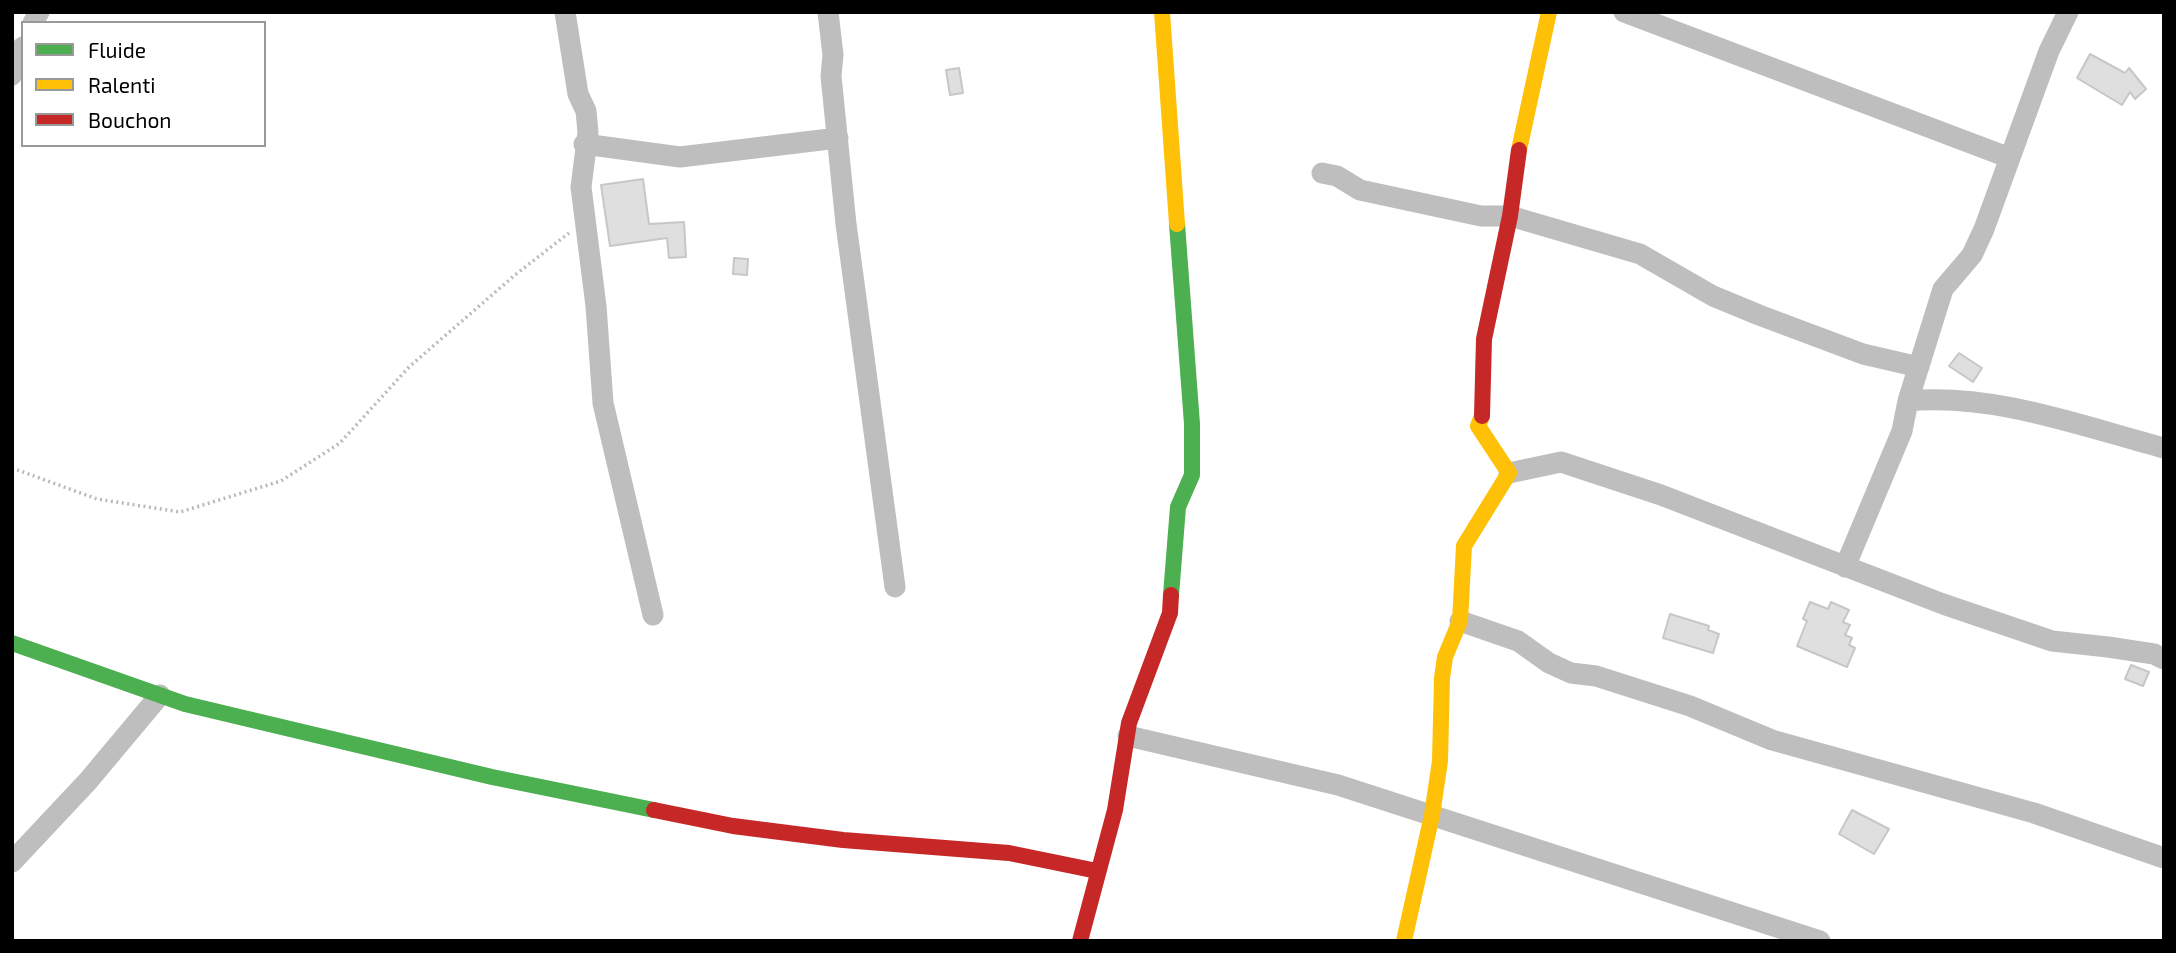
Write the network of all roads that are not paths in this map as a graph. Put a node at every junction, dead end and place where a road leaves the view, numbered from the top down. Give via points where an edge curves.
1 (565, 12) edge
2 (828, 12) edge
3 (1162, 12) edge
4 (1624, 12) edge
5 (2068, 12) edge
6 (1546, 13) edge
7 (21, 52) edge
8 (12, 75) edge
9 (838, 138) junction
10 (584, 144) junction
11 (2010, 158) junction
12 (1321, 173) dead end
13 (1510, 216) junction
14 (1919, 367) junction
15 (1908, 401) junction
16 (2164, 448) edge
17 (1509, 473) junction
18 (1845, 567) junction
19 (895, 587) dead end
20 (653, 615) dead end
21 (1460, 621) junction
22 (12, 643) edge
23 (2164, 659) edge
24 (160, 695) junction
25 (1128, 736) junction
26 (1432, 815) junction
27 (2164, 858) edge
28 (12, 862) edge
29 (1097, 871) junction
30 (1080, 941) edge
31 (1405, 941) edge
32 (1820, 941) edge

1 - 10 street via 578,94 586,111
2 - 9 street
3 - 25 street via 1192,475 1178,507 1170,613
4 - 11 street
5 - 11 street
6 - 13 street
7 - 8 street
9 - 10 street via 680,157
9 - 19 street
10 - 20 street via 581,187 603,403
11 - 14 street via 1972,255 1943,289
12 - 13 street via 1337,176 1360,190 1481,216
13 - 14 street via 1640,254 1713,296 1759,315 1863,354
13 - 17 street via 1484,339 1483,415 1478,426
14 - 15 street
15 - 16 street via 1983,402
15 - 18 street via 1902,431
17 - 18 street via 1561,463 1661,495
17 - 21 street via 1464,546
18 - 23 street via 2052,641
21 - 26 street via 1445,657 1440,761
21 - 27 street via 1518,641 1571,673 1596,676 1690,706 1772,740 2034,813
22 - 24 street
24 - 28 street
24 - 29 street via 492,777 733,826 1009,853
25 - 26 street via 1338,785
25 - 29 street via 1115,810
26 - 31 street
26 - 32 street
29 - 30 street

